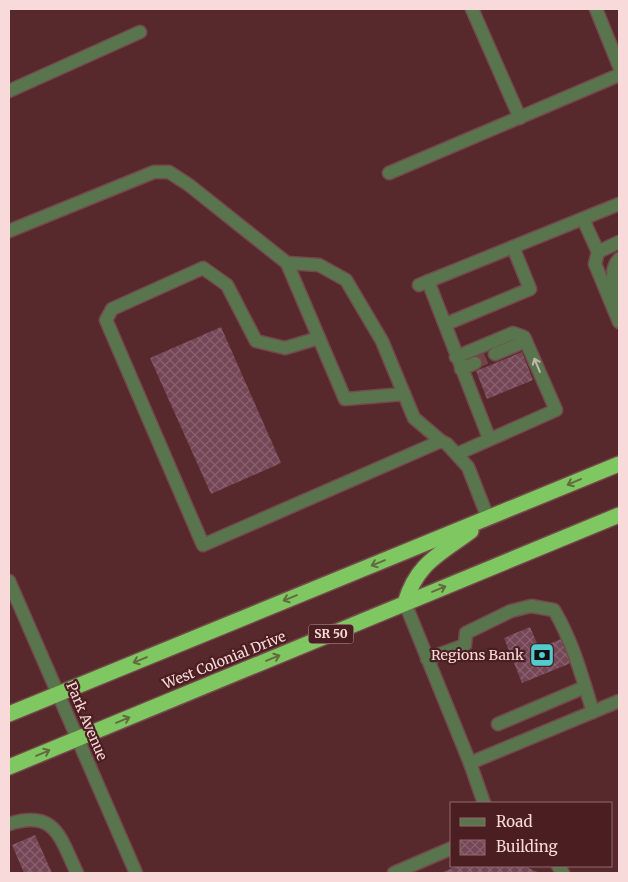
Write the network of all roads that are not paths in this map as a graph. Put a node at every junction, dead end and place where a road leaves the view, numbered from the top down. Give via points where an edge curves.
1 (472, 9) edge
2 (596, 9) edge
3 (140, 32) dead end
4 (619, 66) edge
5 (619, 75) edge
6 (9, 91) edge
7 (520, 118) junction
8 (389, 173) dead end
9 (619, 204) edge
10 (583, 219) junction
11 (9, 231) edge
12 (619, 242) edge
13 (513, 247) junction
14 (598, 252) junction
15 (619, 260) edge
16 (287, 263) junction
17 (619, 301) edge
18 (619, 322) edge
19 (446, 324) junction
20 (319, 338) junction
21 (526, 342) junction
22 (495, 354) tunnel mouth
23 (458, 363) junction
24 (475, 363) tunnel mouth
25 (404, 394) junction
26 (489, 438) junction
27 (441, 441) junction
28 (457, 454) junction
29 (619, 464) edge
30 (619, 515) edge
31 (488, 518) junction
32 (9, 581) edge
33 (404, 603) junction
34 (427, 659) junction
35 (585, 687) junction
36 (58, 694) junction
37 (619, 701) edge
38 (593, 712) junction
39 (9, 714) edge
40 (498, 724) dead end
41 (78, 738) junction
42 (470, 763) junction
43 (9, 767) edge
44 (484, 802) edge
45 (9, 824) edge
46 (450, 849) edge
47 (76, 873) edge
48 (136, 873) edge
49 (394, 873) edge

1 - 7 street
2 - 4 street
3 - 6 street
5 - 7 street
7 - 8 street
9 - 10 street
10 - 13 street
10 - 14 street
11 - 16 street via 154,172 169,172
12 - 14 street
13 - 19 street via 530,289
13 - 19 street via 423,283
14 - 18 street via 595,264
15 - 17 street via 613,270
16 - 20 street
16 - 25 street via 320,265 346,280 382,341
19 - 23 street
20 - 25 street via 345,399
20 - 27 street via 285,348 256,341 227,285 204,268 112,309 106,320 202,545
21 - 22 street
21 - 23 street via 524,337 513,333
26 -> 21 street via 556,410
23 - 24 street
23 - 26 street
25 - 27 street via 414,418
26 - 28 street
27 - 28 street
28 - 31 street via 468,467
29 -> 31 highway
33 -> 30 highway, West Colonial Drive / SR 50
31 - 33 highway via 423,567 411,582
31 -> 36 highway
32 - 36 street, Park Avenue
33 - 34 street
41 -> 33 highway, West Colonial Drive / SR 50
34 - 35 street via 465,645 466,633 511,611 531,606 554,610 583,674
34 - 42 street
35 - 38 street
35 - 40 street
36 - 39 highway
36 - 41 street, Park Avenue
37 - 38 street
38 - 42 street
43 -> 41 highway, West Colonial Drive / SR 50
41 - 48 street, Park Avenue
42 - 44 street
45 - 47 street via 39,820 56,828
46 - 49 street

